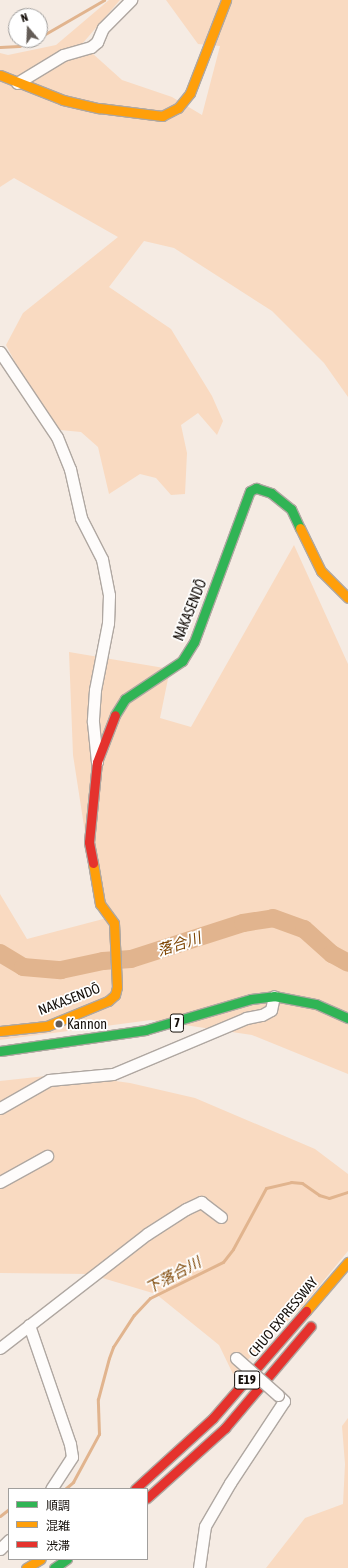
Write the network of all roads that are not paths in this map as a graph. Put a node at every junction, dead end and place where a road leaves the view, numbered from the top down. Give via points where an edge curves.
1 (131, 0) edge
2 (226, 0) edge
3 (0, 75) edge
4 (17, 83) junction
5 (0, 352) edge
6 (348, 598) edge
7 (97, 762) junction
8 (274, 996) junction
9 (348, 1018) edge
10 (0, 1031) edge
11 (0, 1051) edge
12 (0, 1108) edge
13 (47, 1156) dead end
14 (0, 1182) edge
15 (221, 1217) dead end
16 (348, 1262) edge
17 (320, 1316) dead end
18 (30, 1325) junction
19 (0, 1348) edge
20 (236, 1358) dead end
21 (52, 1488) edge
22 (136, 1488) edge
23 (148, 1497) edge
24 (8, 1541) edge
25 (0, 1549) edge
26 (39, 1560) edge
27 (66, 1560) edge
28 (26, 1568) edge
29 (54, 1568) edge
30 (199, 1568) edge

1 - 4 street via 103,28 97,42 91,47 63,55
2 - 4 main road via 190,93 178,108 162,116 99,108 63,100
3 - 4 main road
5 - 7 street via 57,437 70,469 81,518 102,559 109,595 108,623 95,690 93,722
6 - 7 main road, NAKASENDŌ via 321,570 291,509 271,493 256,488 250,491 194,642 182,662 147,682 125,699 112,721
7 - 10 main road, NAKASENDŌ via 90,842 100,904 114,923 117,987 115,995 108,1001 48,1026
8 - 9 main road, 7 via 316,1004
8 - 11 main road, 7 via 251,999 145,1030
8 - 12 street via 271,1010 262,1015 246,1018 113,1074 49,1080
13 - 14 street
15 - 18 street via 201,1202 186,1209 147,1234
16 - 22 main road, CHUO EXPRESSWAY / E19 via 213,1418
17 - 23 main road, CHUO EXPRESSWAY / E19 via 225,1428
18 - 19 street
18 - 21 street via 70,1444 72,1457
20 - 30 street, bridge via 284,1401 205,1526
24 - 25 street
26 - 28 main road
27 - 29 main road

